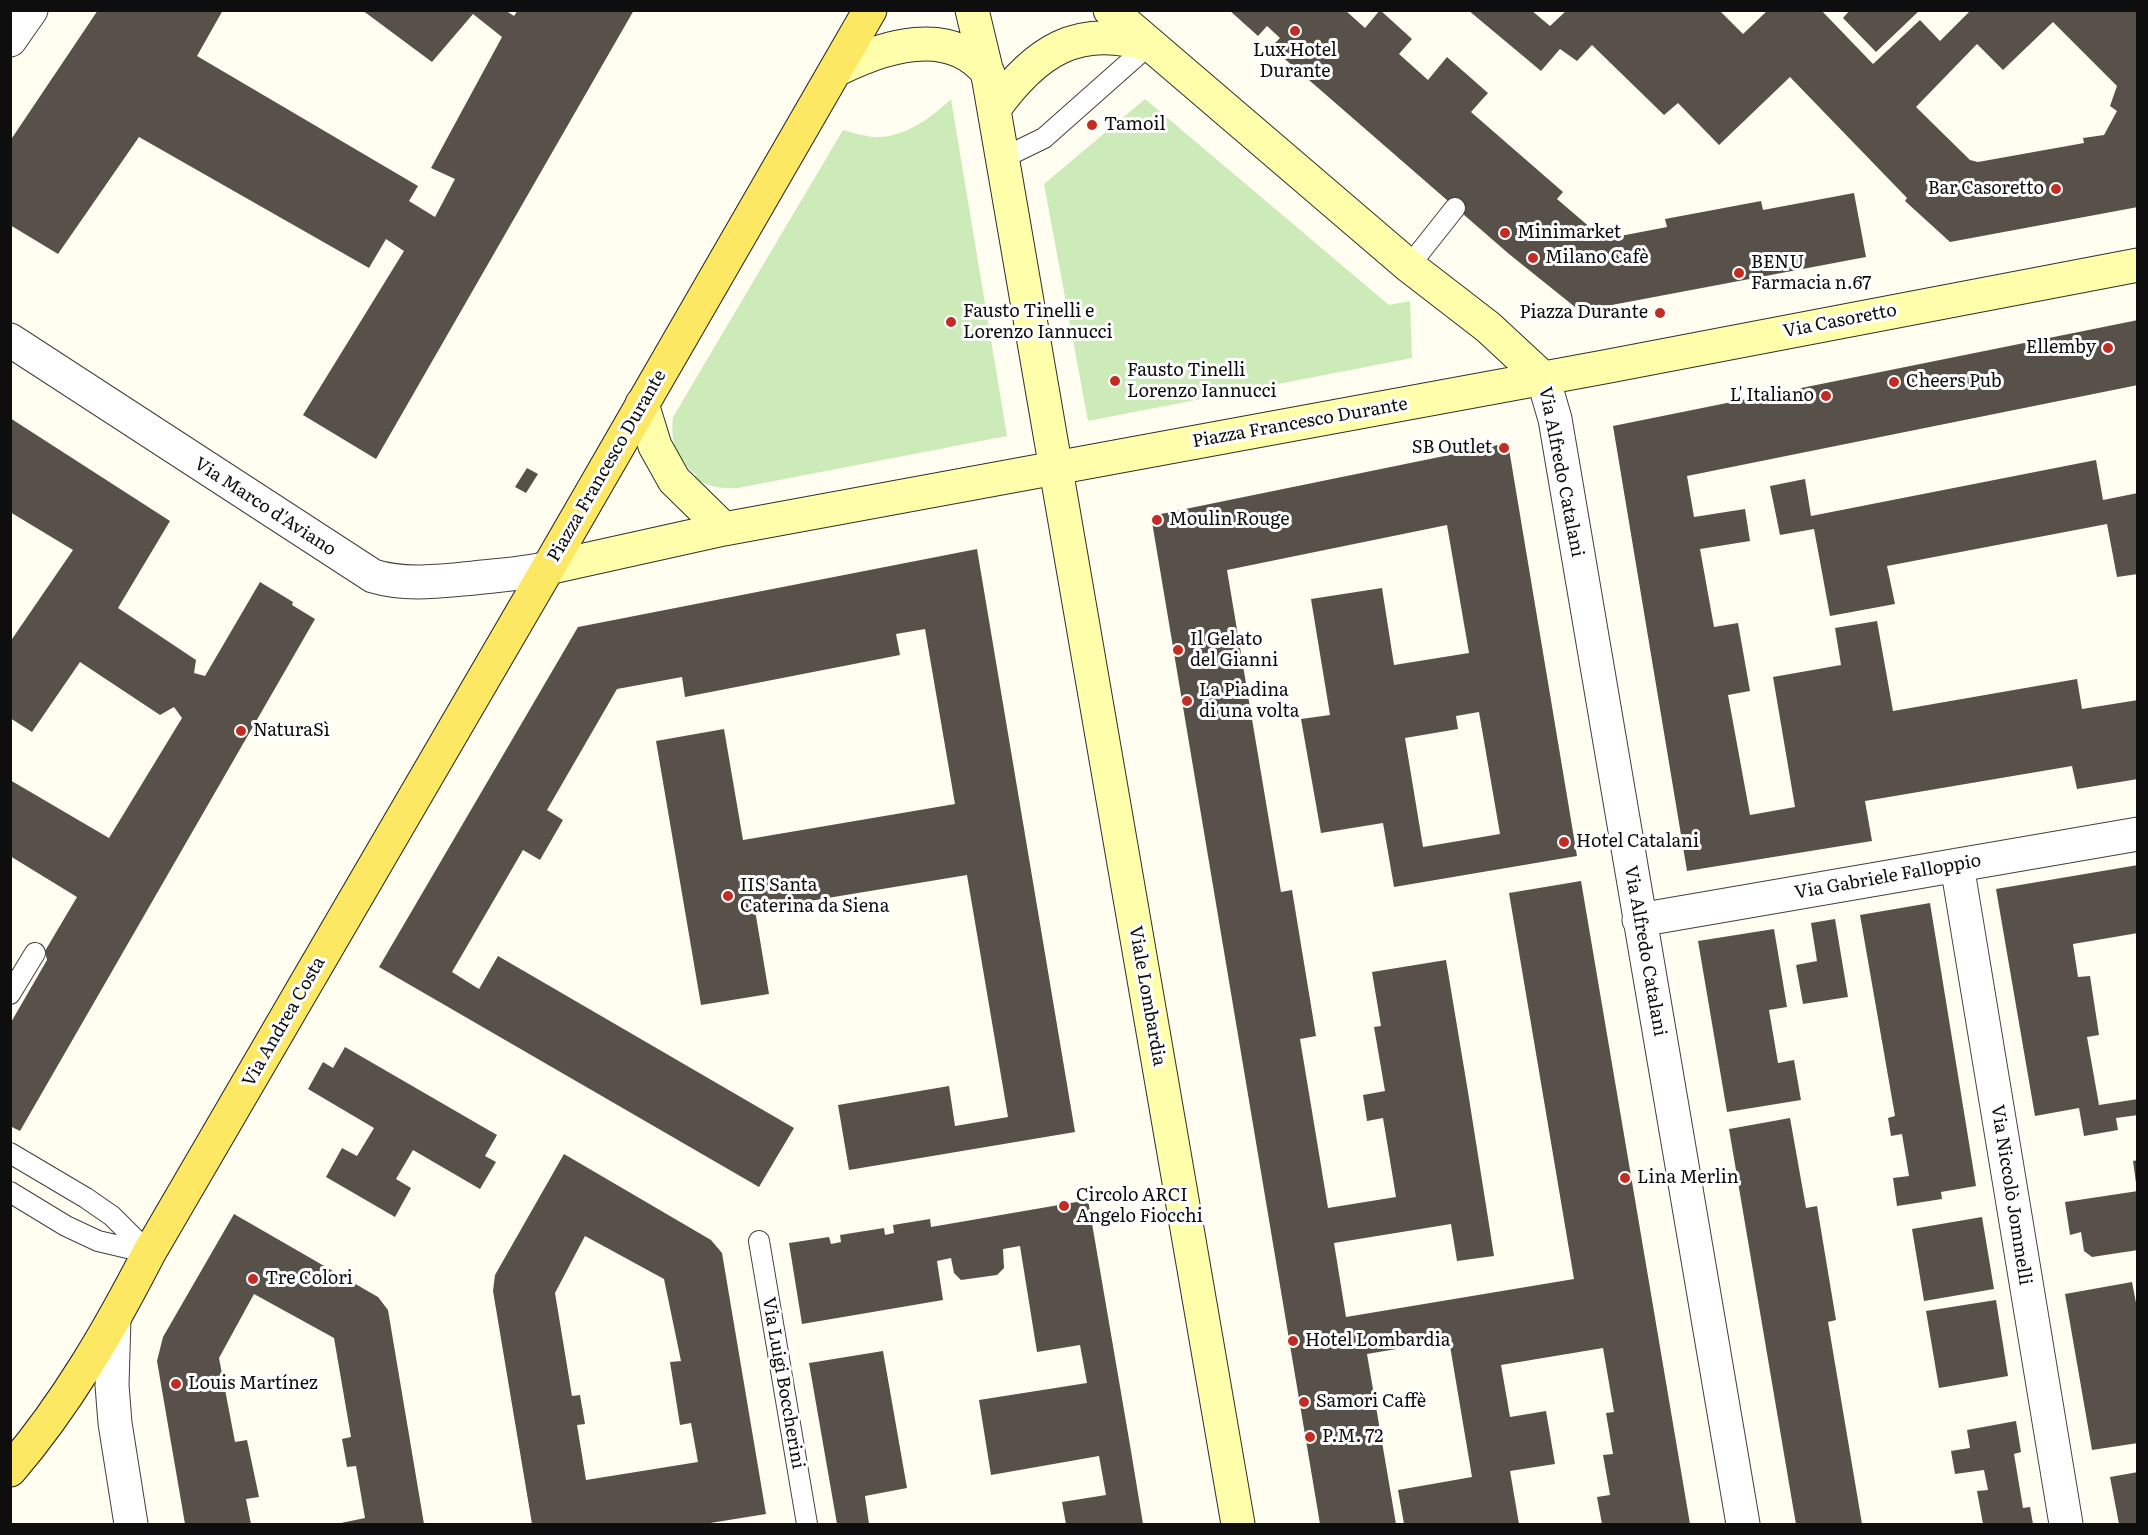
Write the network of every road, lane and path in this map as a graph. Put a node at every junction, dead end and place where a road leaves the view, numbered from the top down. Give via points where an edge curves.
1 (30, 10) edge
2 (870, 10) edge
3 (972, 10) edge
4 (991, 10) edge
5 (1110, 10) edge
6 (10, 40) edge
7 (1149, 45) junction
8 (836, 70) junction
9 (990, 87) junction
10 (1003, 159) junction
11 (1455, 208) dead end
12 (2138, 265) edge
13 (1409, 266) junction
14 (10, 340) edge
15 (1543, 378) junction
16 (642, 404) junction
17 (1056, 468) junction
18 (723, 529) junction
19 (548, 568) junction
20 (2138, 834) edge
21 (1957, 865) junction
22 (1639, 920) junction
23 (35, 952) dead end
24 (10, 994) edge
25 (10, 1153) edge
26 (10, 1192) edge
27 (759, 1241) dead end
28 (149, 1253) junction
29 (114, 1319) junction
30 (10, 1470) edge
31 (130, 1524) edge
32 (807, 1524) edge
33 (1238, 1524) edge
34 (1743, 1524) edge
35 (2066, 1524) edge

1 - 6 street
2 - 8 main road, Piazza Francesco Durante
3 - 9 street
4 - 9 street
5 - 7 street
7 - 9 street via 1108,37 1080,40 1055,49 1032,65 1008,90
7 - 10 lane via 1044,138
7 - 13 street
8 - 9 street via 889,48 929,44 964,53 980,63
8 - 16 main road, Piazza Francesco Durante
9 - 10 street
10 - 17 street
11 - 13 lane
12 - 15 street, Via Casoretto
13 - 15 street via 1488,327
14 - 19 street, Via Marco d'Aviano via 373,576 428,582
15 - 17 street, Piazza Francesco Durante
15 - 22 street, Via Alfredo Catalani via 1555,419
16 - 18 street via 655,446 674,480
16 - 19 main road, Piazza Francesco Durante
17 - 18 street, Piazza Francesco Durante
17 - 33 street, Viale Lombardia
18 - 19 street, Piazza Francesco Durante
19 - 28 main road, Via Andrea Costa
20 - 21 street, Via Gabriele Falloppio
21 - 22 street, Via Gabriele Falloppio
21 - 35 street, Via Niccolò Jommelli
22 - 34 street, Via Alfredo Catalani
23 - 24 lane
25 - 28 lane via 106,1212
26 - 28 lane via 81,1233 113,1246
27 - 32 lane, Via Luigi Boccherini
28 - 29 main road, Via Andrea Costa
29 - 30 main road, Via Andrea Costa via 52,1417
29 - 31 street via 115,1423

